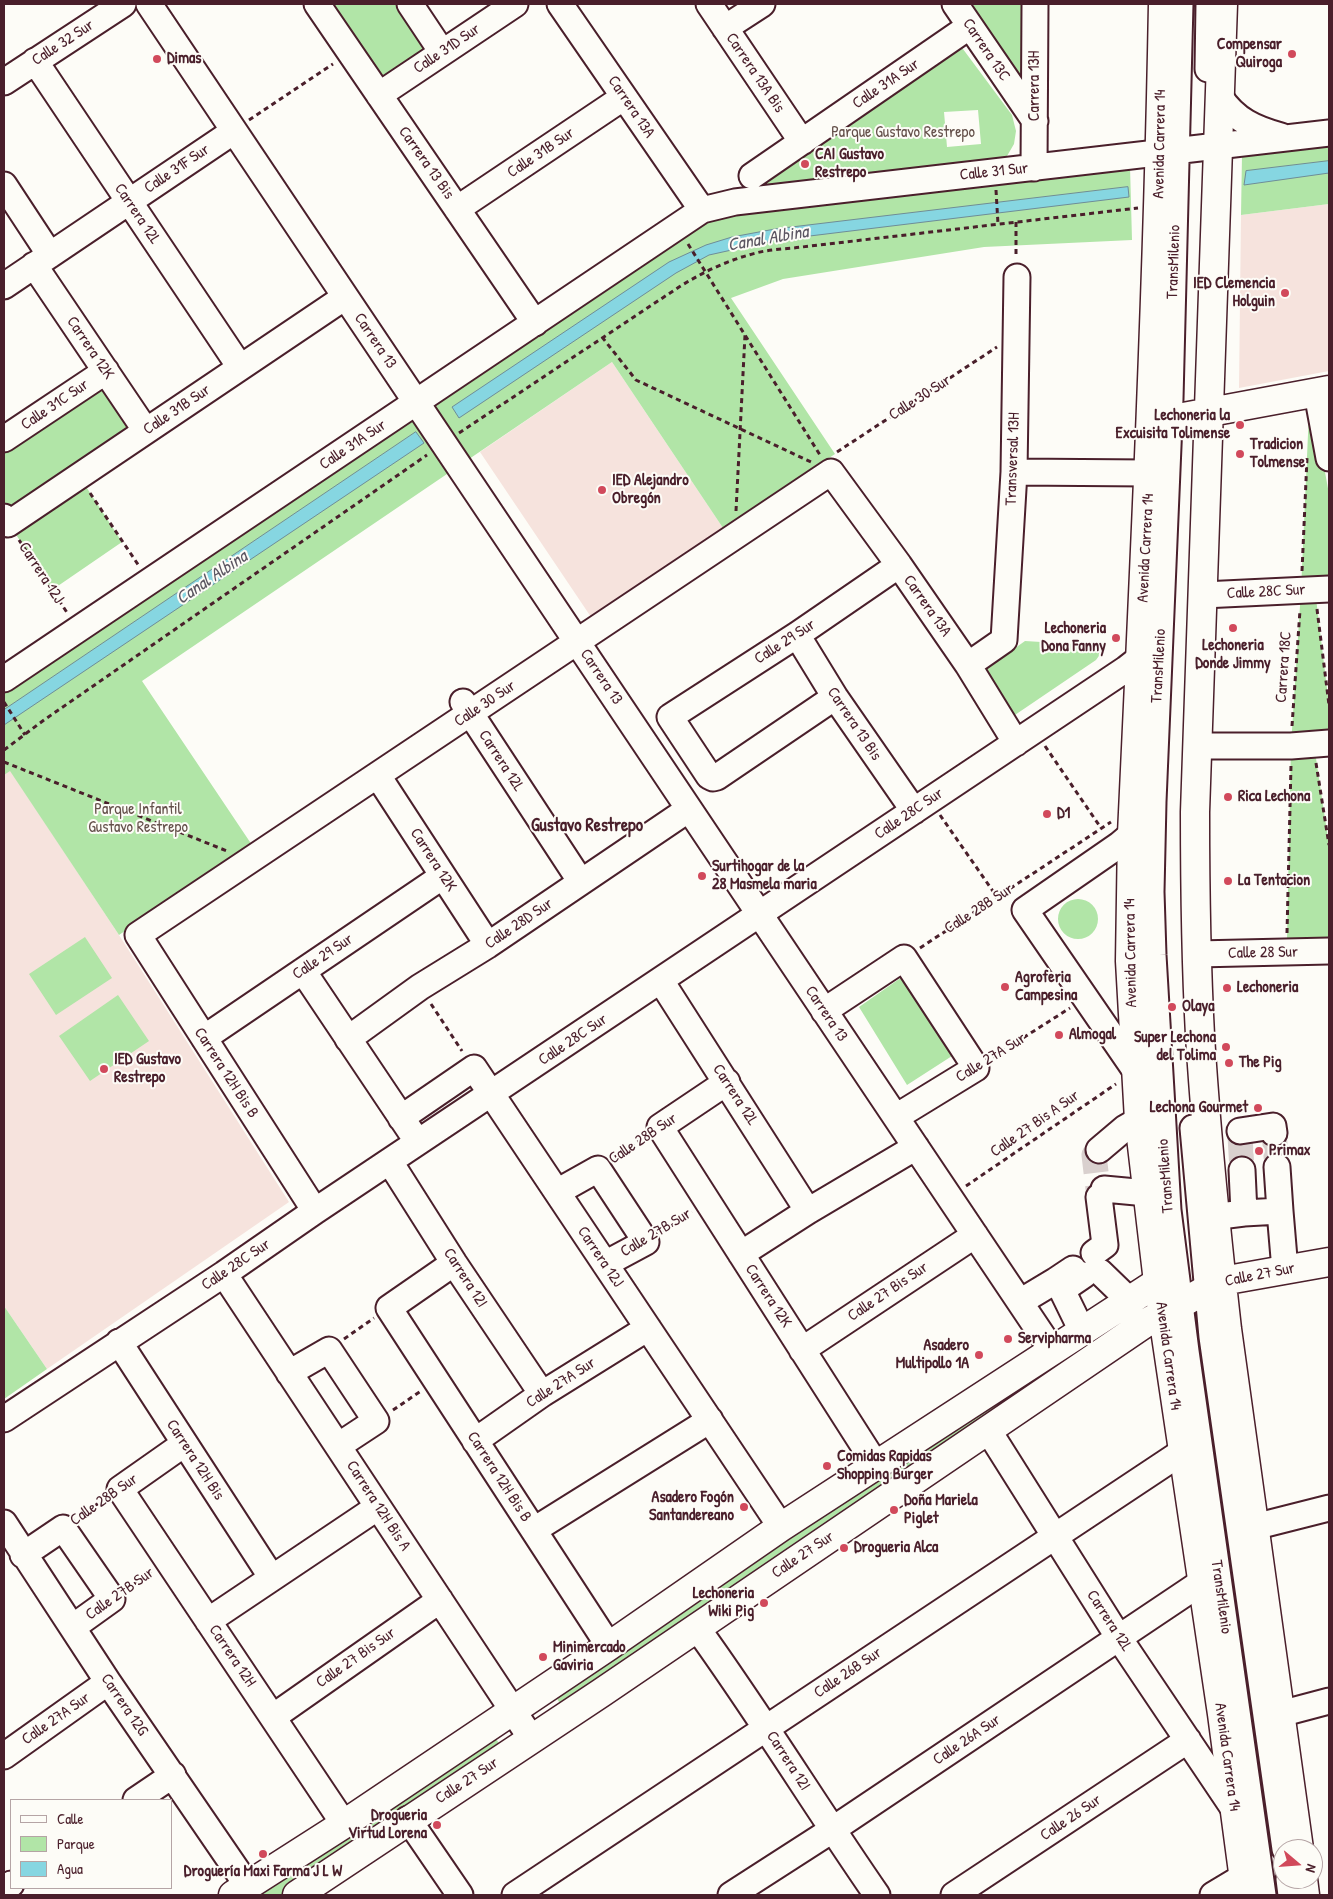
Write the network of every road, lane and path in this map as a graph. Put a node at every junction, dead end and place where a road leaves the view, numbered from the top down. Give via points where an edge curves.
1 (123, 4) edge
2 (149, 4) edge
3 (317, 4) edge
4 (410, 4) edge
5 (515, 4) edge
6 (560, 4) edge
7 (709, 4) edge
8 (762, 4) edge
9 (955, 4) edge
10 (1035, 4) edge
11 (1163, 4) edge
12 (1180, 4) edge
13 (1209, 4) edge
14 (1223, 4) edge
15 (970, 26) junction
16 (725, 28) junction
17 (350, 52) junction
18 (442, 52) junction
19 (35, 62) junction
20 (4, 82) edge
21 (379, 95) junction
22 (624, 97) junction
23 (1220, 97) junction
24 (1034, 121) junction
25 (234, 131) junction
26 (1329, 133) edge
27 (1288, 138) junction
28 (802, 142) junction
29 (1212, 148) junction
30 (1169, 152) junction
31 (1034, 168) junction
32 (752, 176) dead end
33 (4, 185) edge
34 (129, 202) junction
35 (997, 202) dead end
36 (1159, 206) junction
37 (457, 209) junction
38 (702, 210) junction
39 (1016, 222) junction
40 (998, 224) junction
41 (690, 247) dead end
42 (42, 260) junction
43 (705, 271) junction
44 (1017, 277) joint
45 (4, 286) edge
46 (345, 297) junction
47 (535, 323) junction
48 (745, 334) junction
49 (1016, 334) junction
50 (602, 337) junction
51 (240, 367) junction
52 (106, 371) junction
53 (1323, 392) edge
54 (416, 402) junction
55 (1204, 413) junction
56 (1160, 421) junction
57 (740, 429) junction
58 (146, 431) junction
59 (4, 439) edge
60 (444, 444) junction
61 (1318, 455) edge
62 (828, 467) junction
63 (1014, 472) junction
64 (1149, 474) junction
65 (78, 476) junction
66 (6, 520) edge
67 (735, 537) junction
68 (899, 565) junction
69 (149, 581) junction
70 (1315, 590) edge
71 (1203, 595) junction
72 (78, 629) junction
73 (797, 635) junction
74 (578, 643) junction
75 (1140, 658) junction
76 (968, 666) junction
77 (4, 679) edge
78 (835, 697) junction
79 (4, 702) edge
80 (1329, 705) edge
81 (467, 708) junction
82 (25, 735) junction
83 (1025, 737) junction
84 (1311, 745) edge
85 (1198, 746) junction
86 (4, 750) edge
87 (4, 762) edge
88 (378, 776) junction
89 (1133, 805) junction
90 (922, 806) junction
91 (689, 809) junction
92 (1101, 828) junction
93 (1132, 834) junction
94 (1329, 845) edge
95 (251, 860) junction
96 (443, 876) junction
97 (582, 882) junction
98 (997, 897) junction
99 (760, 914) junction
100 (138, 935) joint
101 (1287, 939) dead end
102 (488, 944) junction
103 (1329, 951) edge
104 (1197, 954) junction
105 (904, 958) junction
106 (303, 971) junction
107 (661, 981) junction
108 (420, 987) junction
109 (1085, 998) junction
110 (824, 1011) junction
111 (204, 1038) junction
112 (348, 1039) junction
113 (474, 1068) junction
114 (976, 1068) junction
115 (1135, 1070) junction
116 (727, 1082) junction
117 (491, 1094) junction
118 (896, 1117) junction
119 (401, 1118) junction
120 (1138, 1120) junction
121 (660, 1127) junction
122 (1274, 1133) dead end
123 (1208, 1136) junction
124 (418, 1142) junction
125 (916, 1147) junction
126 (1099, 1150) tunnel mouth
127 (390, 1162) junction
128 (1277, 1167) tunnel mouth
129 (598, 1169) junction
130 (1242, 1170) tunnel mouth
131 (557, 1192) junction
132 (1147, 1193) junction
133 (950, 1198) junction
134 (708, 1202) junction
135 (808, 1210) junction
136 (314, 1211) junction
137 (1280, 1211) junction
138 (1244, 1214) junction
139 (1215, 1216) junction
140 (975, 1235) junction
141 (646, 1242) junction
142 (741, 1254) junction
143 (1204, 1258) junction
144 (1329, 1262) edge
145 (454, 1263) junction
146 (605, 1264) junction
147 (1089, 1266) junction
148 (1285, 1270) junction
149 (224, 1274) junction
150 (1158, 1282) junction
151 (1214, 1285) junction
152 (1059, 1286) junction
153 (1129, 1300) junction
154 (1020, 1302) junction
155 (1174, 1305) junction
156 (389, 1308) junction
157 (648, 1328) junction
158 (1082, 1331) junction
159 (119, 1342) junction
160 (328, 1350) junction
161 (802, 1350) junction
162 (1052, 1350) junction
163 (289, 1373) junction
164 (436, 1380) junction
165 (542, 1394) junction
166 (4, 1419) edge
167 (710, 1420) junction
168 (376, 1421) junction
169 (988, 1430) junction
170 (476, 1441) junction
171 (184, 1444) junction
172 (338, 1446) junction
173 (1182, 1452) junction
174 (876, 1465) junction
175 (120, 1489) junction
176 (378, 1507) junction
177 (1329, 1508) edge
178 (4, 1523) edge
179 (781, 1527) junction
180 (1254, 1527) junction
181 (63, 1528) junction
182 (534, 1530) junction
183 (1055, 1536) junction
184 (23, 1554) junction
185 (168, 1560) junction
186 (272, 1578) junction
187 (1202, 1582) junction
188 (112, 1599) junction
189 (440, 1600) junction
190 (208, 1620) junction
191 (73, 1627) junction
192 (697, 1628) junction
193 (1119, 1638) junction
194 (609, 1646) junction
195 (108, 1682) junction
196 (1329, 1700) edge
197 (513, 1710) junction
198 (1280, 1714) junction
199 (273, 1717) junction
200 (766, 1727) junction
201 (531, 1738) junction
202 (1188, 1740) junction
203 (4, 1756) edge
204 (173, 1775) junction
205 (137, 1799) edge
206 (1234, 1809) junction
207 (408, 1820) junction
208 (344, 1824) junction
209 (832, 1830) junction
210 (1284, 1839) edge
211 (1297, 1839) edge
212 (1245, 1886) edge
213 (240, 1890) edge
214 (296, 1895) edge
215 (460, 1895) edge
216 (515, 1895) edge
217 (731, 1895) edge
218 (877, 1895) edge
219 (954, 1895) edge
220 (1213, 1895) edge
221 (1263, 1895) edge

1 - 19 street, Calle 32 Sur
2 - 25 street, Carrera 13
3 - 17 street, Carrera 13 Bis
4 - 18 street
5 - 18 street, Calle 31D Sur
6 - 22 street, Carrera 13A
7 - 16 street, Carrera 13A Bis
8 - 16 street
9 - 15 street, Carrera 13C
10 - 24 street, Carrera 13H
11 - 30 main road, Avenida Carrera 14
12 - 30 street, TransMilenio
13 - 29 street
14 - 23 main road
15 - 24 street, Carrera 13C
15 - 28 street, Calle 31A Sur
16 - 28 street, Carrera 13A Bis
17 - 21 street, Carrera 13 Bis
17 - 25 path
18 - 21 street, Calle 31D Sur
19 - 20 street, Calle 32 Sur
19 - 34 street, Carrera 12L
21 - 37 street, Carrera 13 Bis
22 - 37 street, Calle 31B Sur
22 - 38 street, Carrera 13A
23 - 27 street, Calle 31 Sur via 1246,123
23 - 29 main road
24 - 31 street, Carrera 13H
25 - 34 street, Calle 31F Sur
25 - 46 street, Carrera 13
26 - 27 street, Calle 31 Sur
27 - 29 street, Calle 31 Sur
28 - 32 street, Calle 31A Sur
29 - 30 street, Calle 31 Sur
29 - 55 main road
30 - 31 street, Calle 31 Sur
30 - 36 main road, Avenida Carrera 14
30 - 56 street, TransMilenio
31 - 38 street, Calle 31 Sur via 735,202
33 - 42 street, Carrera 12K
34 - 42 street, Calle 31F Sur
34 - 51 street, Carrera 12L
35 - 40 path
36 - 39 path
36 - 56 main road, Avenida Carrera 14
37 - 47 street, Carrera 13 Bis
38 - 47 street, Calle 31A Sur
39 - 40 path
39 - 44 path
40 - 43 path via 758,253
41 - 43 path
42 - 45 street, Calle 31F Sur
42 - 52 street, Carrera 12K
43 - 48 path
43 - 50 path
44 - 49 street, Transversal 13H
46 - 51 street, Calle 31B Sur
46 - 54 street, Carrera 13
47 - 54 street, Calle 31A Sur
48 - 57 path
48 - 62 path
49 - 62 path, Calle 30 Sur
49 - 63 street, Transversal 13H
50 - 57 path via 636,380
50 - 60 path
51 - 58 street, Calle 31B Sur
52 - 58 street, Carrera 12K
52 - 59 street, Calle 31C Sur
53 - 55 main road
53 - 61 street
54 - 60 street, Carrera 13
54 - 69 street, Calle 31A Sur
55 - 56 main road
55 - 71 main road
55 - 143 street, TransMilenio via 1184,755 1182,887 1188,1060
56 - 64 main road, Avenida Carrera 14
56 - 155 street, TransMilenio via 1151,892
57 - 62 path
57 - 67 path
58 - 65 street, Calle 31B Sur
60 - 74 street, Carrera 13
60 - 82 path
61 - 70 path, Carrera 18C
62 - 67 street, Calle 30 Sur
62 - 68 street, Carrera 13A
63 - 64 street
63 - 76 street, Transversal 13H via 1004,640
64 - 75 main road, Avenida Carrera 14
65 - 66 street, Calle 31B Sur
65 - 69 path
66 - 72 path, Carrera 12J
67 - 74 street, Calle 30 Sur
68 - 73 street, Calle 29 Sur
68 - 76 street, Carrera 13A
69 - 72 street, Calle 31A Sur
70 - 71 street, Calle 28C Sur
70 - 80 path
70 - 84 path, Carrera 18C
71 - 85 main road
72 - 77 street, Calle 31A Sur
73 - 78 street, Carrera 13 Bis
73 - 78 street, Calle 29 Sur via 670,717 713,778
74 - 81 street, Calle 30 Sur
74 - 91 street, Carrera 13
75 - 83 street, Calle 28C Sur
75 - 89 main road, Avenida Carrera 14
76 - 83 street, Carrera 13A
78 - 90 street, Carrera 13 Bis
79 - 82 path
81 - 88 street, Calle 30 Sur
81 - 97 street, Carrera 12L
82 - 86 path
83 - 90 street, Calle 28C Sur
83 - 92 path
84 - 85 street
84 - 94 path
84 - 101 path, Carrera 18C
85 - 104 main road
87 - 95 path
88 - 95 street, Calle 30 Sur via 308,815
88 - 96 street, Carrera 12K
89 - 92 path, Calle 28B Sur
89 - 93 main road, Avenida Carrera 14
90 - 98 path
90 - 99 street, Calle 28C Sur
91 - 97 street, Calle 28D Sur
91 - 99 street, Carrera 13
92 - 98 path, Calle 28B Sur
93 - 109 street, Calle 28B Sur via 1025,910
93 - 115 main road, Avenida Carrera 14 via 1130,960
95 - 100 street, Calle 30 Sur
96 - 102 street, Carrera 12K
96 - 106 street, Calle 29 Sur
97 - 102 street, Calle 28D Sur
98 - 105 path, Calle 28B Sur
99 - 107 street, Calle 28C Sur
99 - 110 street, Carrera 13
100 - 111 street, Carrera 12H Bis B
102 - 108 street, Calle 28D Sur
103 - 104 street, Calle 28 Sur
104 - 123 main road
105 - 110 street
105 - 114 street
106 - 111 street, Calle 29 Sur
106 - 112 street
107 - 116 street, Carrera 12L
107 - 117 street, Calle 28C Sur
108 - 112 street, Calle 28D Sur
108 - 113 path
109 - 114 path, Calle 27A Sur
109 - 115 street
110 - 118 street, Carrera 13
111 - 136 street, Carrera 12H Bis B
112 - 119 street
113 - 117 street, Carrera 12J
113 - 119 street
114 - 118 street, Calle 27A Sur
115 - 120 main road, Avenida Carrera 14
115 - 133 path, Calle 27 Bis A Sur
116 - 121 street, Calle 28B Sur
116 - 135 street, Carrera 12L
117 - 124 street, Calle 28C Sur
117 - 131 street, Carrera 12J
118 - 125 street, Carrera 13
119 - 124 street
120 - 126 street
120 - 132 main road, Avenida Carrera 14
121 - 129 path, Calle 28B Sur
121 - 134 street, Carrera 12K
122 - 123 street via 1274,1126
123 - 139 main road
124 - 127 street, Calle 28C Sur
125 - 133 street, Carrera 13
125 - 135 street
127 - 136 street, Calle 28C Sur
127 - 145 street, Carrera 12I
128 - 137 street
129 - 131 street, Calle 28B Sur
129 - 141 street
130 - 138 street
131 - 146 street, Carrera 12J
132 - 147 street via 1102,1193 1105,1245
132 - 150 main road, Avenida Carrera 14
133 - 140 street, Carrera 13
134 - 141 path, Calle 27B Sur
134 - 142 street, Carrera 12K
135 - 142 street
136 - 149 street, Calle 28C Sur
137 - 138 street
137 - 148 street
138 - 139 street
139 - 151 main road
140 - 154 street, Carrera 13
140 - 161 street, Calle 27 Bis Sur
141 - 146 street, Calle 27B Sur
142 - 161 street, Carrera 12K
143 - 151 street, TransMilenio
143 - 155 street via 1195,1277
144 - 148 main road, Calle 27 Sur
145 - 156 street
145 - 165 street, Carrera 12I
146 - 157 street, Carrera 12J
147 - 152 street
147 - 153 street
148 - 151 main road, Calle 27 Sur
149 - 159 street, Calle 28C Sur
149 - 163 street, Carrera 12H Bis A
150 - 153 main road, Calle 27 Sur
150 - 155 main road, Avenida Carrera 14
151 - 155 main road, Calle 27 Sur
151 - 180 main road
151 - 210 street, TransMilenio via 1212,1337
152 - 154 street
152 - 158 street
153 - 158 main road, Calle 27 Sur
154 - 162 street, Carrera 13
155 - 169 main road, Calle 27 Sur
155 - 173 main road, Avenida Carrera 14
155 - 221 street, TransMilenio
156 - 160 path
156 - 164 street, Carrera 12H Bis B
157 - 165 street, Calle 27A Sur
157 - 167 street, Carrera 12J
158 - 162 main road, Calle 27 Sur
159 - 166 street, Calle 28C Sur
159 - 171 street, Carrera 12H Bis
160 - 163 street
160 - 168 street
161 - 174 street, Carrera 12K
162 - 174 main road, Calle 27 Sur
163 - 172 street, Carrera 12H Bis A
164 - 168 path
164 - 170 street, Carrera 12H Bis B
165 - 170 street, Calle 27A Sur
167 - 179 street, Carrera 12J
167 - 182 street
168 - 172 street
169 - 183 street, Carrera 12L
169 - 192 main road, Calle 27 Sur
170 - 182 street, Carrera 12H Bis B
171 - 175 street, Calle 28B Sur
171 - 186 street, Carrera 12H Bis
172 - 176 street, Carrera 12H Bis A
173 - 183 street, Calle 26B Sur
173 - 187 main road, Avenida Carrera 14
174 - 179 main road, Calle 27 Sur
175 - 181 path, Calle 28B Sur
175 - 185 street, Carrera 12H
176 - 186 street
176 - 189 street, Carrera 12H Bis A
177 - 180 street
178 - 184 street, Carrera 12G
179 - 194 main road, Calle 27 Sur
180 - 198 main road
181 - 184 street, Calle 28B Sur
181 - 188 street
182 - 194 street, Carrera 12H Bis B
183 - 193 street, Carrera 12L
183 - 200 street, Calle 26B Sur
184 - 191 street, Carrera 12G
185 - 188 path, Calle 27B Sur
185 - 190 street, Carrera 12H
186 - 190 street
187 - 193 street, Calle 26A Sur
187 - 206 main road, Avenida Carrera 14
188 - 191 street, Calle 27B Sur
189 - 197 street, Carrera 12H Bis A
189 - 199 street, Calle 27 Bis Sur
190 - 199 street, Carrera 12H
191 - 195 street, Carrera 12G
192 - 200 street, Carrera 12I
192 - 201 main road, Calle 27 Sur
193 - 202 street, Carrera 12L
193 - 209 street, Calle 26A Sur
194 - 197 main road, Calle 27 Sur
195 - 203 street, Calle 27A Sur
195 - 204 street, Carrera 12G
196 - 198 street
197 - 201 street, Carrera 12H Bis A
197 - 208 main road, Calle 27 Sur
198 - 211 main road
199 - 208 street, Carrera 12H
200 - 209 street, Carrera 12I
200 - 216 street, Calle 26B Sur
201 - 207 main road, Calle 27 Sur
202 - 206 street, Carrera 12L
202 - 219 street, Calle 26 Sur
204 - 205 street
204 - 213 street, Carrera 12G
206 - 212 main road, Avenida Carrera 14
207 - 214 main road, Calle 27 Sur
207 - 215 street
208 - 213 main road, Calle 27 Sur
209 - 217 street, Calle 26A Sur
209 - 218 street, Carrera 12I
212 - 220 street

